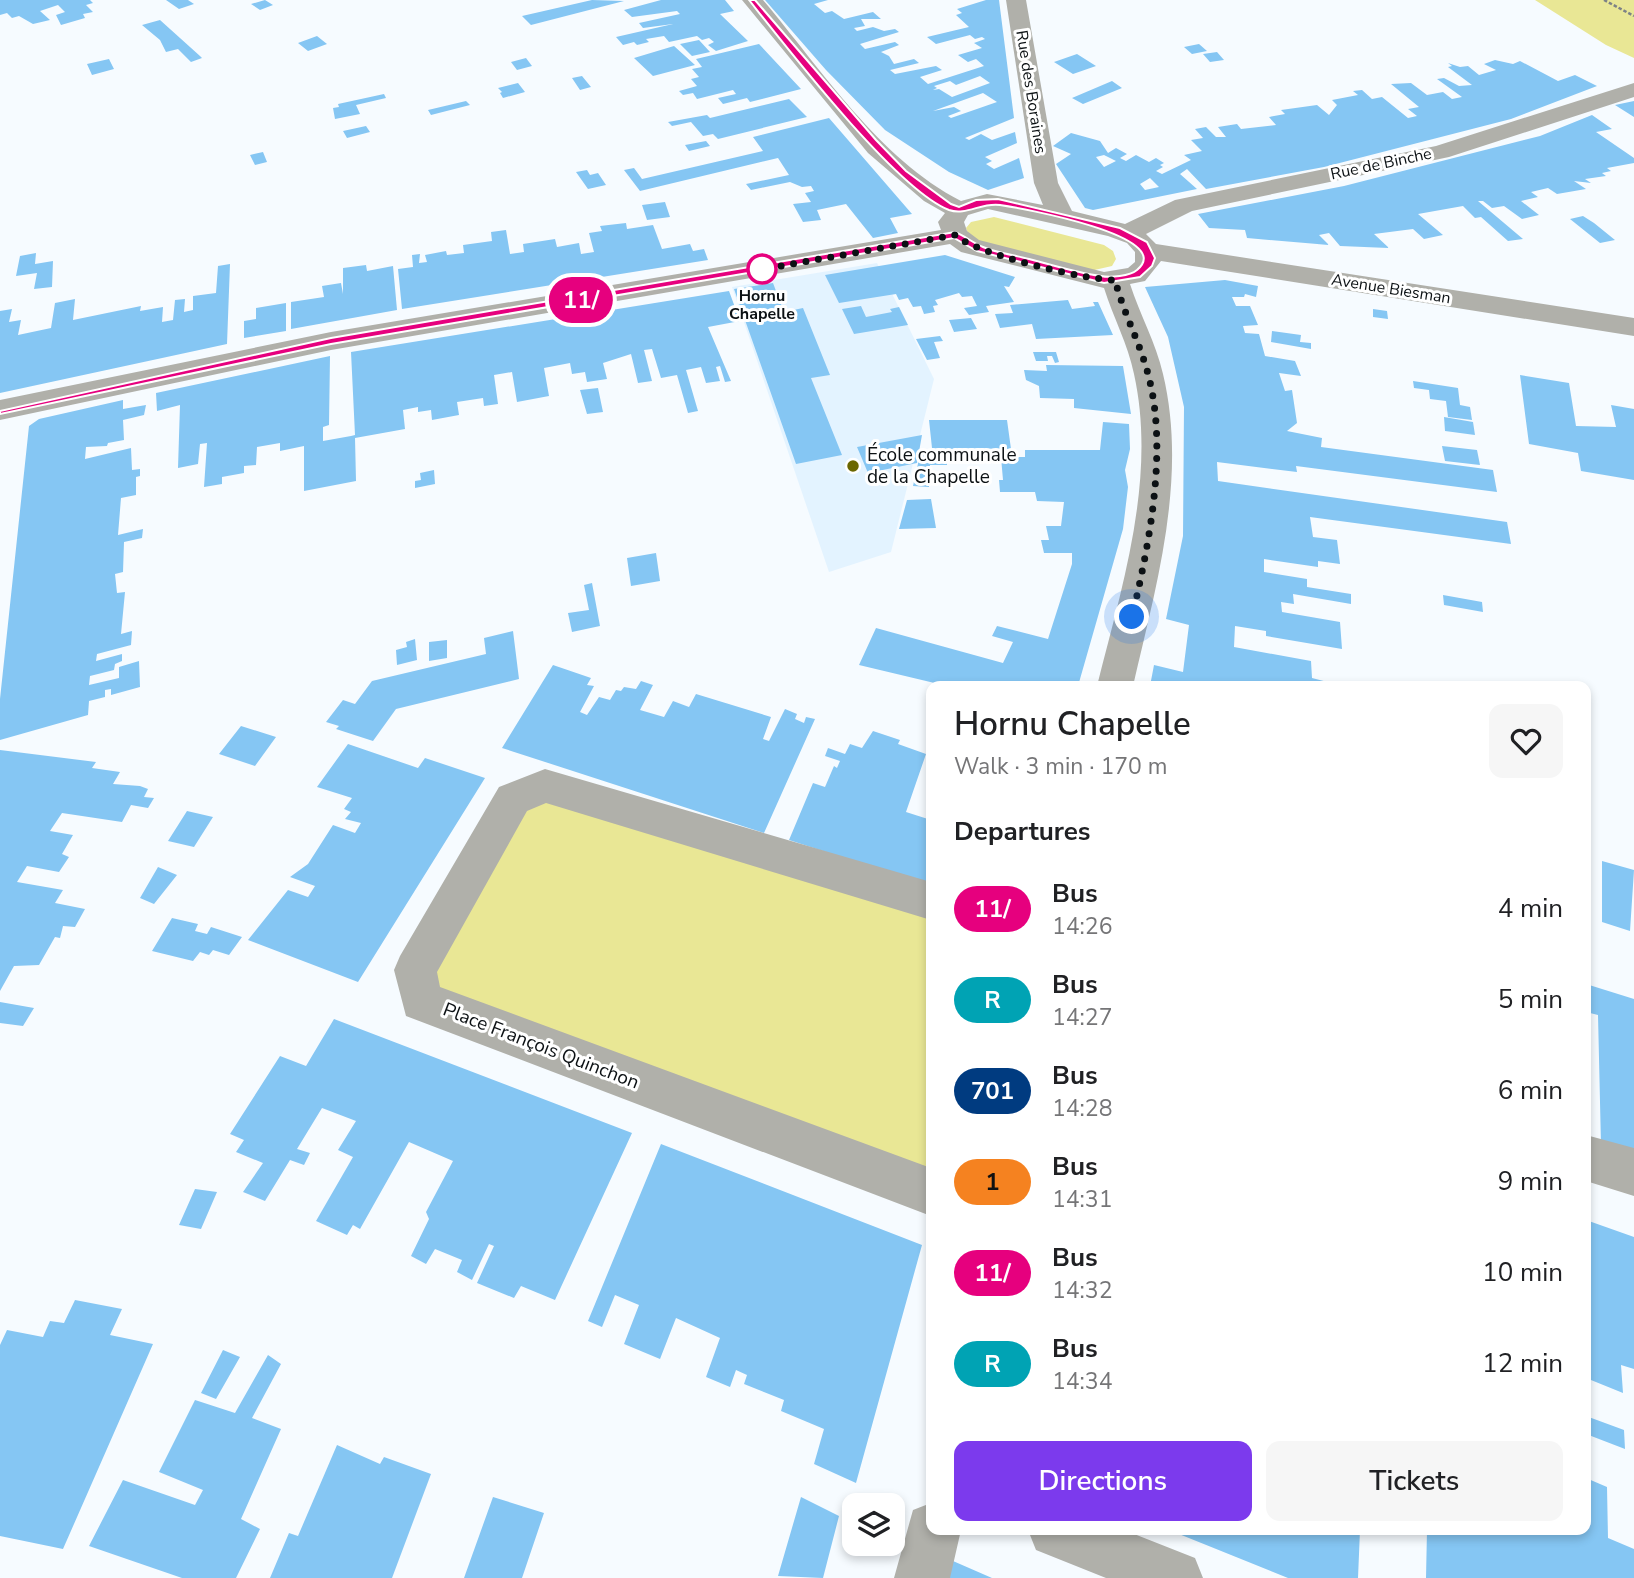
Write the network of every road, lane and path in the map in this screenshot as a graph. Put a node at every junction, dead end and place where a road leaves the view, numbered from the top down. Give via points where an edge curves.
1 (752, 0) edge
2 (1016, 0) edge
3 (1604, 0) edge
4 (1634, 16) edge
5 (1634, 90) edge
6 (1046, 183) junction
7 (1009, 204) junction
8 (1060, 216) junction
9 (957, 222) junction
10 (1127, 233) junction
11 (1148, 251) junction
12 (1115, 280) junction
13 (1634, 327) edge
14 (0, 411) edge
15 (1116, 681) edge
16 (926, 900) edge
17 (1591, 1159) edge
18 (1634, 1172) edge
19 (926, 1190) edge
20 (932, 1535) edge
21 (1068, 1535) edge
22 (922, 1578) edge
23 (1175, 1578) edge

1 - 9 street via 844,111 903,173 948,206
2 - 6 street, Rue des Boraines
3 - 4 path
5 - 10 street, Rue de Binche via 1441,152 1184,205
6 - 7 street
6 - 8 street, Rue des Boraines
7 - 8 street
7 - 9 street via 987,201
8 - 10 street
9 - 12 street via 980,249
9 - 14 street via 331,341
10 - 11 street
11 - 12 street via 1144,270
11 - 13 street, Avenue Biesman
12 - 15 street via 1151,385 1156,456 1148,548
16 - 19 street, Place François Quinchon via 545,786 513,799 415,970 421,1001
17 - 18 street
20 - 22 street
21 - 23 street

